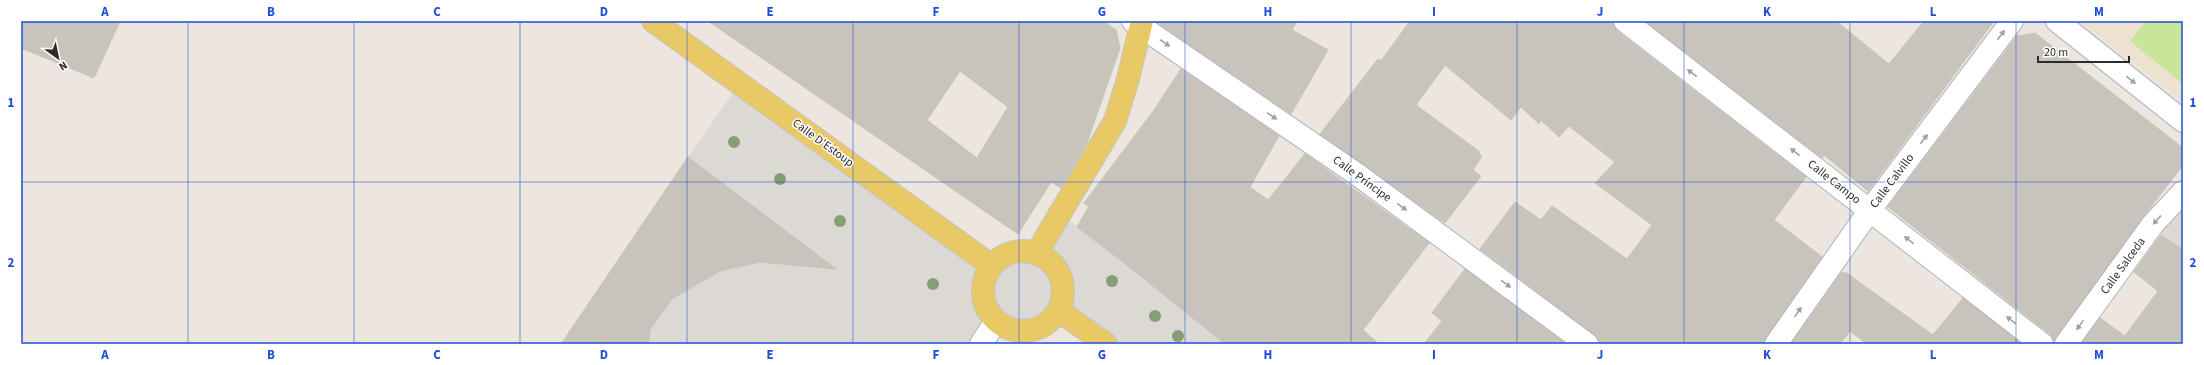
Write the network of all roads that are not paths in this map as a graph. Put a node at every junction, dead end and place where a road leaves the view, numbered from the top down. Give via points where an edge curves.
1 (653, 21) edge
2 (1625, 21) edge
3 (2012, 21) edge
4 (2057, 21) edge
5 (1139, 23) edge
6 (2183, 121) edge
7 (2183, 192) edge
8 (1870, 210) junction
9 (1036, 254) junction
10 (992, 266) junction
11 (1058, 310) junction
12 (996, 321) junction
13 (981, 344) edge
14 (1106, 344) edge
15 (1587, 344) edge
16 (1776, 344) edge
17 (2042, 344) edge
18 (2066, 344) edge

1 - 10 main road, Calle D'Estoup
8 -> 2 street, Calle Campo
8 -> 3 street, Calle Calvillo
4 -> 6 street
5 - 9 main road via 1115,121
5 -> 15 street, Calle Príncipe via 1358,175
7 -> 18 street, Calle Salceda via 2153,224
16 -> 8 street, Calle Calvillo
17 -> 8 street, Calle Campo
9 - 10 main road via 1014,252 1002,256
9 - 11 main road via 1051,263 1059,274 1062,299
10 - 12 main road via 985,277 984,304
11 - 12 main road via 1038,328 1026,331 1013,330
11 - 14 main road
12 - 13 street

